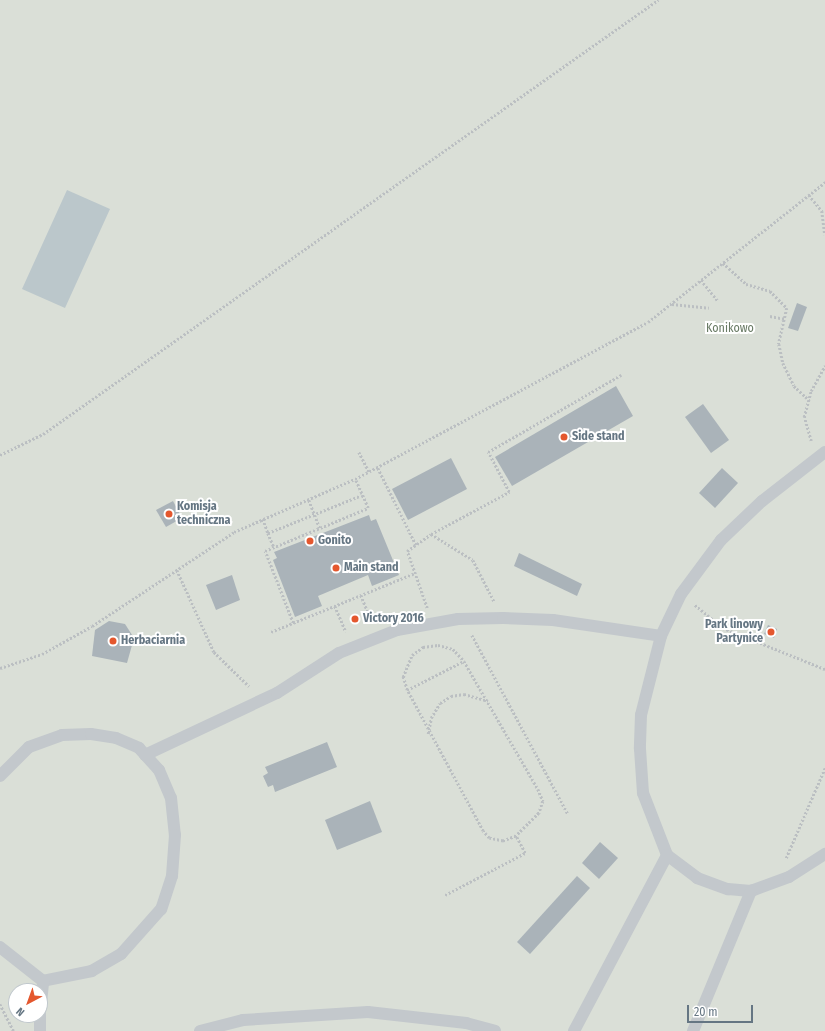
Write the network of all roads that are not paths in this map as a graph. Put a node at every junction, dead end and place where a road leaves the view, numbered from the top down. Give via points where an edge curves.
1 (821, 454) edge
2 (661, 636) junction
3 (145, 755) junction
4 (0, 776) edge
5 (825, 854) edge
6 (667, 856) junction
7 (751, 891) junction
8 (0, 947) edge
9 (43, 981) joint
10 (200, 1031) edge
11 (495, 1031) edge
12 (574, 1031) edge
13 (693, 1031) edge

1 - 2 lane via 721,540 681,594
2 - 3 lane via 553,620 503,618 432,624 377,636 353,647 258,702
2 - 6 lane via 641,716 640,749 643,793
3 - 4 lane via 139,748 116,738 91,734 62,735 29,747
3 - 9 lane via 159,770 171,798 174,827 172,876 161,909 121,954 92,971
5 - 7 lane via 789,877
6 - 7 lane via 708,884
6 - 12 lane
7 - 13 lane
8 - 9 lane
10 - 11 lane via 243,1020 368,1012 466,1023

